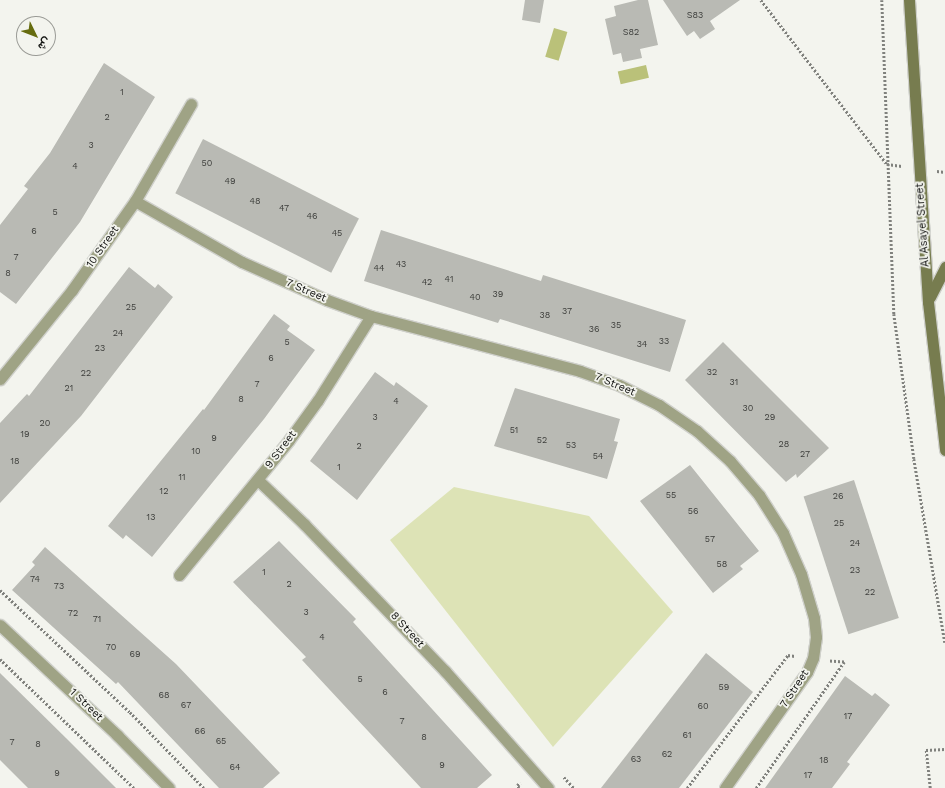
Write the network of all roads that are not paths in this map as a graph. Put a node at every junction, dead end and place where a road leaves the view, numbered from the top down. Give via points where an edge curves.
1 (909, 0) edge
2 (191, 104) dead end
3 (135, 201) junction
4 (945, 267) edge
5 (928, 302) junction
6 (371, 316) junction
7 (0, 379) edge
8 (945, 450) edge
9 (258, 480) junction
10 (179, 575) dead end
11 (0, 625) edge
12 (169, 788) edge
13 (548, 788) edge
14 (725, 788) edge

1 - 5 main road, Al Asayel Street
2 - 3 street, 10 Street
3 - 6 street, 7 Street via 242,262 284,282
3 - 7 street, 10 Street via 72,290
4 - 5 main road via 934,284
5 - 8 main road, Al Asayel Street
6 - 9 street, 9 Street via 318,400
6 - 14 street, 7 Street via 580,371 619,385 659,405 696,431 730,461 759,495 783,534 801,574 814,618 816,637 813,658 807,672
9 - 10 street, 9 Street
9 - 13 street, 8 Street via 392,614
11 - 12 street, 1 Street via 112,730

